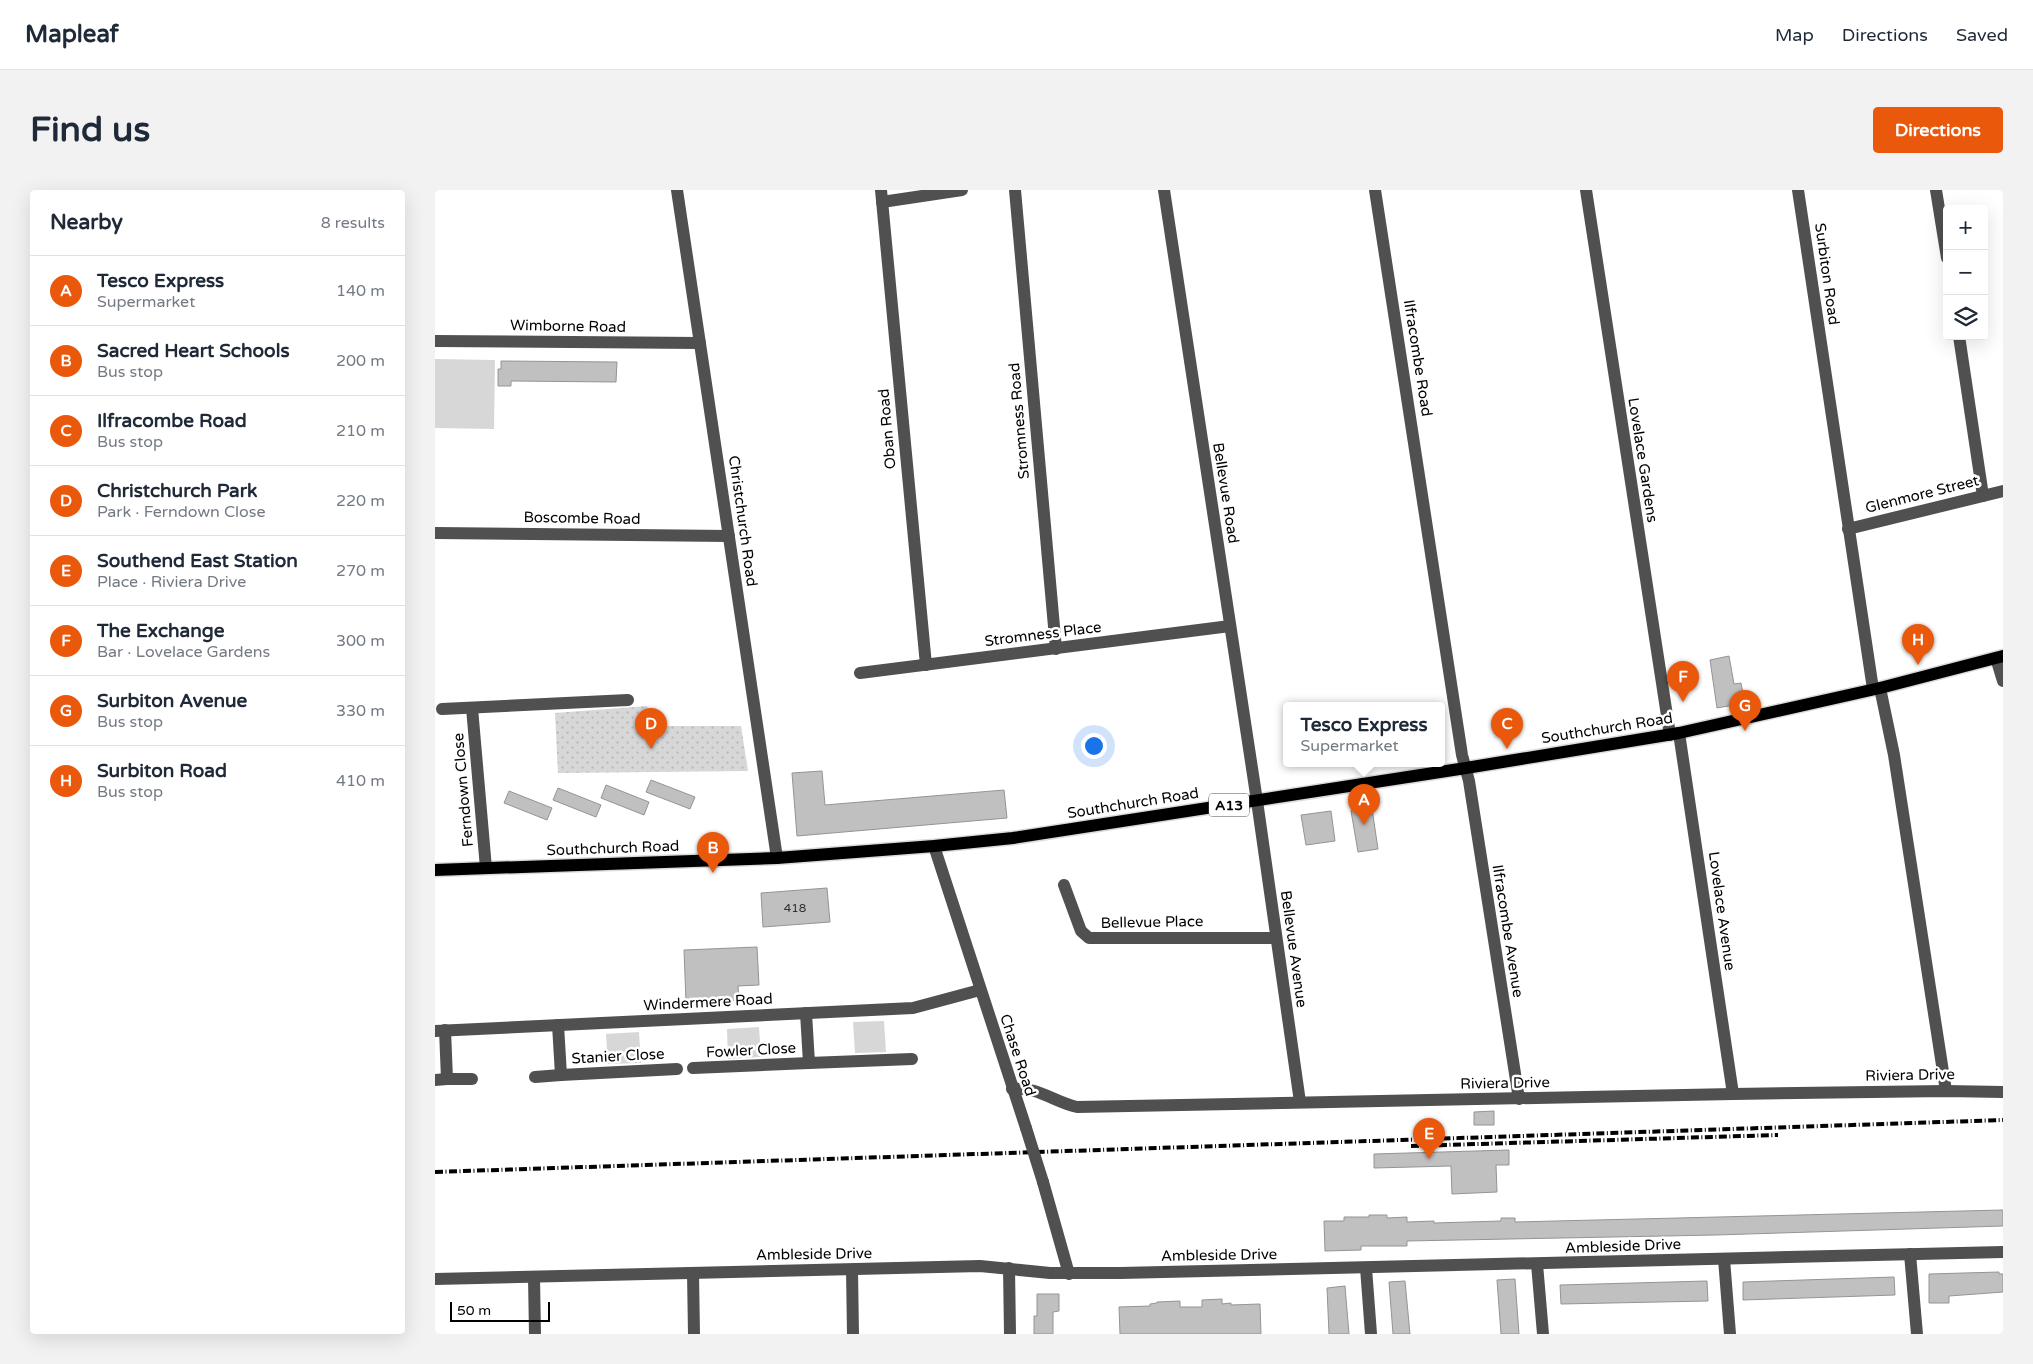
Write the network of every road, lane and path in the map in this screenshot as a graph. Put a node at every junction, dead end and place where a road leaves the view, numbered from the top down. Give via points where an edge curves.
1 (677, 190) edge
2 (962, 190) edge
3 (1015, 190) edge
4 (1164, 190) edge
5 (1375, 190) edge
6 (1585, 190) edge
7 (1798, 190) edge
8 (1936, 190) edge
9 (881, 196) edge
10 (1946, 250) edge
11 (1960, 340) edge
12 (435, 341) edge
13 (700, 344) junction
14 (2003, 491) edge
15 (1983, 496) junction
16 (1848, 529) junction
17 (435, 533) edge
18 (729, 536) junction
19 (1230, 626) junction
20 (1056, 649) junction
21 (1999, 657) edge
22 (926, 665) junction
23 (859, 673) dead end
24 (2003, 681) edge
25 (1877, 688) junction
26 (628, 700) dead end
27 (472, 708) junction
28 (442, 709) dead end
29 (1674, 734) junction
30 (1465, 768) junction
31 (1257, 801) junction
32 (935, 846) junction
33 (777, 858) junction
34 (485, 868) junction
35 (435, 870) edge
36 (1064, 885) dead end
37 (1276, 938) junction
38 (980, 990) junction
39 (806, 1013) junction
40 (558, 1025) junction
41 (440, 1030) edge
42 (912, 1059) dead end
43 (809, 1063) junction
44 (693, 1068) dead end
45 (677, 1069) dead end
46 (561, 1075) junction
47 (535, 1077) dead end
48 (472, 1079) dead end
49 (441, 1080) edge
50 (1012, 1089) junction
51 (1946, 1091) junction
52 (2003, 1092) edge
53 (1733, 1094) junction
54 (1519, 1099) junction
55 (1300, 1102) junction
56 (2003, 1252) edge
57 (1910, 1254) junction
58 (1724, 1259) junction
59 (1537, 1264) junction
60 (1009, 1268) junction
61 (1366, 1268) junction
62 (852, 1270) junction
63 (693, 1273) junction
64 (1069, 1274) junction
65 (533, 1277) junction
66 (435, 1279) edge
67 (535, 1334) edge
68 (694, 1334) edge
69 (853, 1334) edge
70 (1010, 1334) edge
71 (1371, 1334) edge
72 (1543, 1334) edge
73 (1730, 1334) edge
74 (1917, 1334) edge

1 - 13 street, Christchurch Road
2 - 9 street
3 - 20 street, Stromness Road
4 - 19 street, Bellevue Road
5 - 30 street, Ilfracombe Road
6 - 29 street, Lovelace Gardens
7 - 16 street, Surbiton Road
8 - 10 street
9 - 22 street, Oban Road
11 - 15 street
12 - 13 street, Wimborne Road
13 - 18 street, Christchurch Road
14 - 15 street, Glenmore Street
15 - 16 street, Glenmore Street
16 - 25 street, Surbiton Road
17 - 18 street, Boscombe Road
18 - 33 street, Christchurch Road
19 - 20 street, Stromness Place
19 - 31 street, Bellevue Road
20 - 22 street, Stromness Place
21 - 24 street
21 - 25 main road, Southchurch Road / A13
22 - 23 street, Stromness Place
25 - 29 main road, Southchurch Road / A13
25 - 51 street, Surbiton Road via 1894,755
26 - 27 street
27 - 28 street
27 - 34 street, Ferndown Close
29 - 30 main road, Southchurch Road / A13
29 - 53 street, Lovelace Avenue
30 - 31 main road, Southchurch Road / A13
30 - 54 street, Ilfracombe Avenue
31 - 32 main road, Southchurch Road / A13 via 1013,838
31 - 37 street, Bellevue Avenue
32 - 33 main road, Southchurch Road / A13
32 - 38 street, Chase Road
33 - 34 main road, Southchurch Road / A13
34 - 35 main road, Southchurch Road / A13
36 - 37 street, Bellevue Place via 1081,931 1089,938
37 - 55 street, Bellevue Avenue
38 - 39 street, Windermere Road via 913,1008
38 - 50 street, Chase Road
39 - 40 street, Windermere Road
39 - 43 street, Fowler Close
40 - 41 street, Windermere Road
40 - 46 street, Stanier Close
41 - 49 street
42 - 43 street, Fowler Close
43 - 44 street, Fowler Close
45 - 46 street, Stanier Close
46 - 47 street, Stanier Close
48 - 49 street
50 - 55 street, Riviera Drive via 1031,1089 1077,1107
50 - 64 street, Chase Road, bridge
51 - 52 street, Riviera Drive
51 - 53 street, Riviera Drive
53 - 54 street, Riviera Drive
54 - 55 street, Riviera Drive
56 - 57 street, Ambleside Drive
57 - 58 street, Ambleside Drive
57 - 74 street
58 - 59 street, Ambleside Drive
58 - 73 street
59 - 61 street, Ambleside Drive
59 - 72 street
60 - 62 street, Ambleside Drive
60 - 64 street, Ambleside Drive
60 - 70 street
61 - 64 street, Ambleside Drive
61 - 71 street
62 - 63 street, Ambleside Drive
62 - 69 street
63 - 65 street, Ambleside Drive
63 - 68 street
65 - 66 street, Ambleside Drive
65 - 67 street

